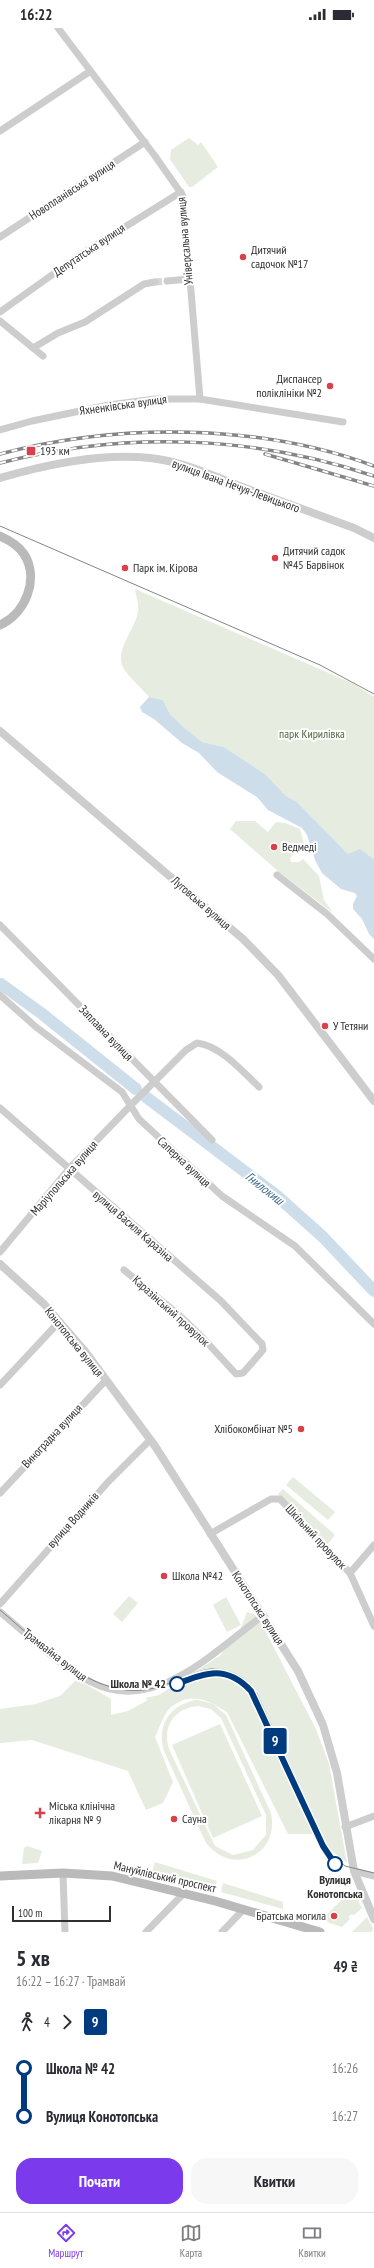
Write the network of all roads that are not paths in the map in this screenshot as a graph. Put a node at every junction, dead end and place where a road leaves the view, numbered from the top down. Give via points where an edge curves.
1 (58, 28) edge
2 (89, 72) junction
3 (0, 131) edge
4 (144, 142) junction
5 (181, 192) junction
6 (0, 238) edge
7 (189, 279) junction
8 (167, 281) tunnel mouth
9 (155, 282) tunnel mouth
10 (0, 312) edge
11 (0, 321) edge
12 (33, 348) junction
13 (43, 356) dead end
14 (200, 399) junction
15 (343, 422) dead end
16 (0, 430) edge
17 (0, 478) edge
18 (0, 536) edge
19 (374, 538) edge
20 (0, 625) edge
21 (0, 731) edge
22 (277, 875) dead end
23 (0, 925) edge
24 (374, 959) edge
25 (0, 995) edge
26 (155, 1083) junction
27 (259, 1087) dead end
28 (374, 1101) edge
29 (130, 1106) junction
30 (0, 1108) edge
31 (212, 1140) dead end
32 (69, 1169) junction
33 (0, 1252) edge
34 (0, 1264) edge
35 (124, 1270) dead end
36 (59, 1322) junction
37 (374, 1324) edge
38 (263, 1346) joint
39 (106, 1380) junction
40 (0, 1385) edge
41 (150, 1440) junction
42 (0, 1494) edge
43 (210, 1534) junction
44 (374, 1545) edge
45 (350, 1574) junction
46 (0, 1604) edge
47 (0, 1612) edge
48 (264, 1615) junction
49 (374, 1626) edge
50 (374, 1816) edge
51 (346, 1827) junction
52 (354, 1871) junction
53 (64, 1873) junction
54 (0, 1876) edge
55 (374, 1876) edge
56 (184, 1893) junction
57 (244, 1910) junction
58 (374, 1919) edge
59 (304, 1930) edge
60 (65, 1932) edge
61 (146, 1932) edge
62 (222, 1932) edge
63 (320, 1932) edge

1 - 2 street, Універсальна вулиця
2 - 3 street
2 - 4 street, Універсальна вулиця
4 - 5 street, Універсальна вулиця
4 - 6 street, Новопланівська вулиця
5 - 7 street, Універсальна вулиця via 184,202
5 - 10 street, Депутатська вулиця via 80,255
7 - 8 street
7 - 14 street, Універсальна вулиця
9 - 12 street via 144,284 85,322 58,333
11 - 12 street
12 - 13 street
14 - 15 street, Яхненківська вулиця
14 - 16 street, Яхненківська вулиця via 155,399 109,405
17 - 19 street, вулиця Івана Нечуя-Левицького via 87,460 139,457 162,460 207,473 354,528
18 - 20 main road via 25,555 30,577 28,593 22,607
21 - 28 street, Луговська вулиця via 243,939 278,975
22 - 24 street via 327,914
23 - 26 street, Заплавна вулиця
25 - 29 street, Саперна вулиця via 36,1027 122,1092
26 - 27 street, Маріупольська вулиця via 197,1042 212,1047
26 - 29 street, Маріупольська вулиця
26 - 31 street, Заплавна вулиця
29 - 32 street, Маріупольська вулиця
29 - 37 street, Саперна вулиця via 139,1119 222,1196 295,1246
30 - 32 street, вулиця Василя Каразіна
32 - 33 street, Маріупольська вулиця
32 - 38 street, вулиця Василя Каразіна via 221,1301
34 - 36 street, Конотопська вулиця via 44,1304
35 - 38 street, Каразінський провулок via 185,1320 236,1374 243,1374 262,1352
36 - 39 street, Конотопська вулиця
36 - 40 street
39 - 41 street, Конотопська вулиця
39 - 42 street, Виноградна вулиця
41 - 43 street, Конотопська вулиця
41 - 46 street, вулиця Водників via 108,1482
43 - 45 street, Шкільний провулок via 271,1498 277,1498
43 - 48 street, Конотопська вулиця
44 - 45 street
45 - 49 street, Шкільний провулок
47 - 48 street, Трамвайна вулиця via 79,1675 91,1683 114,1690 143,1690 166,1683 192,1668
48 - 51 street, Конотопська вулиця via 298,1671 323,1725 337,1772
50 - 51 street
51 - 52 street, Конотопська вулиця
52 - 55 street
52 - 58 street, Конотопська вулиця
53 - 54 main road, Мануйлівський проспект
53 - 56 main road, Мануйлівський проспект via 112,1876
53 - 60 street
56 - 57 main road, Мануйлівський проспект
56 - 61 street
57 - 59 main road, Мануйлівський проспект
57 - 62 street
59 - 63 main road, Мануйлівський проспект

